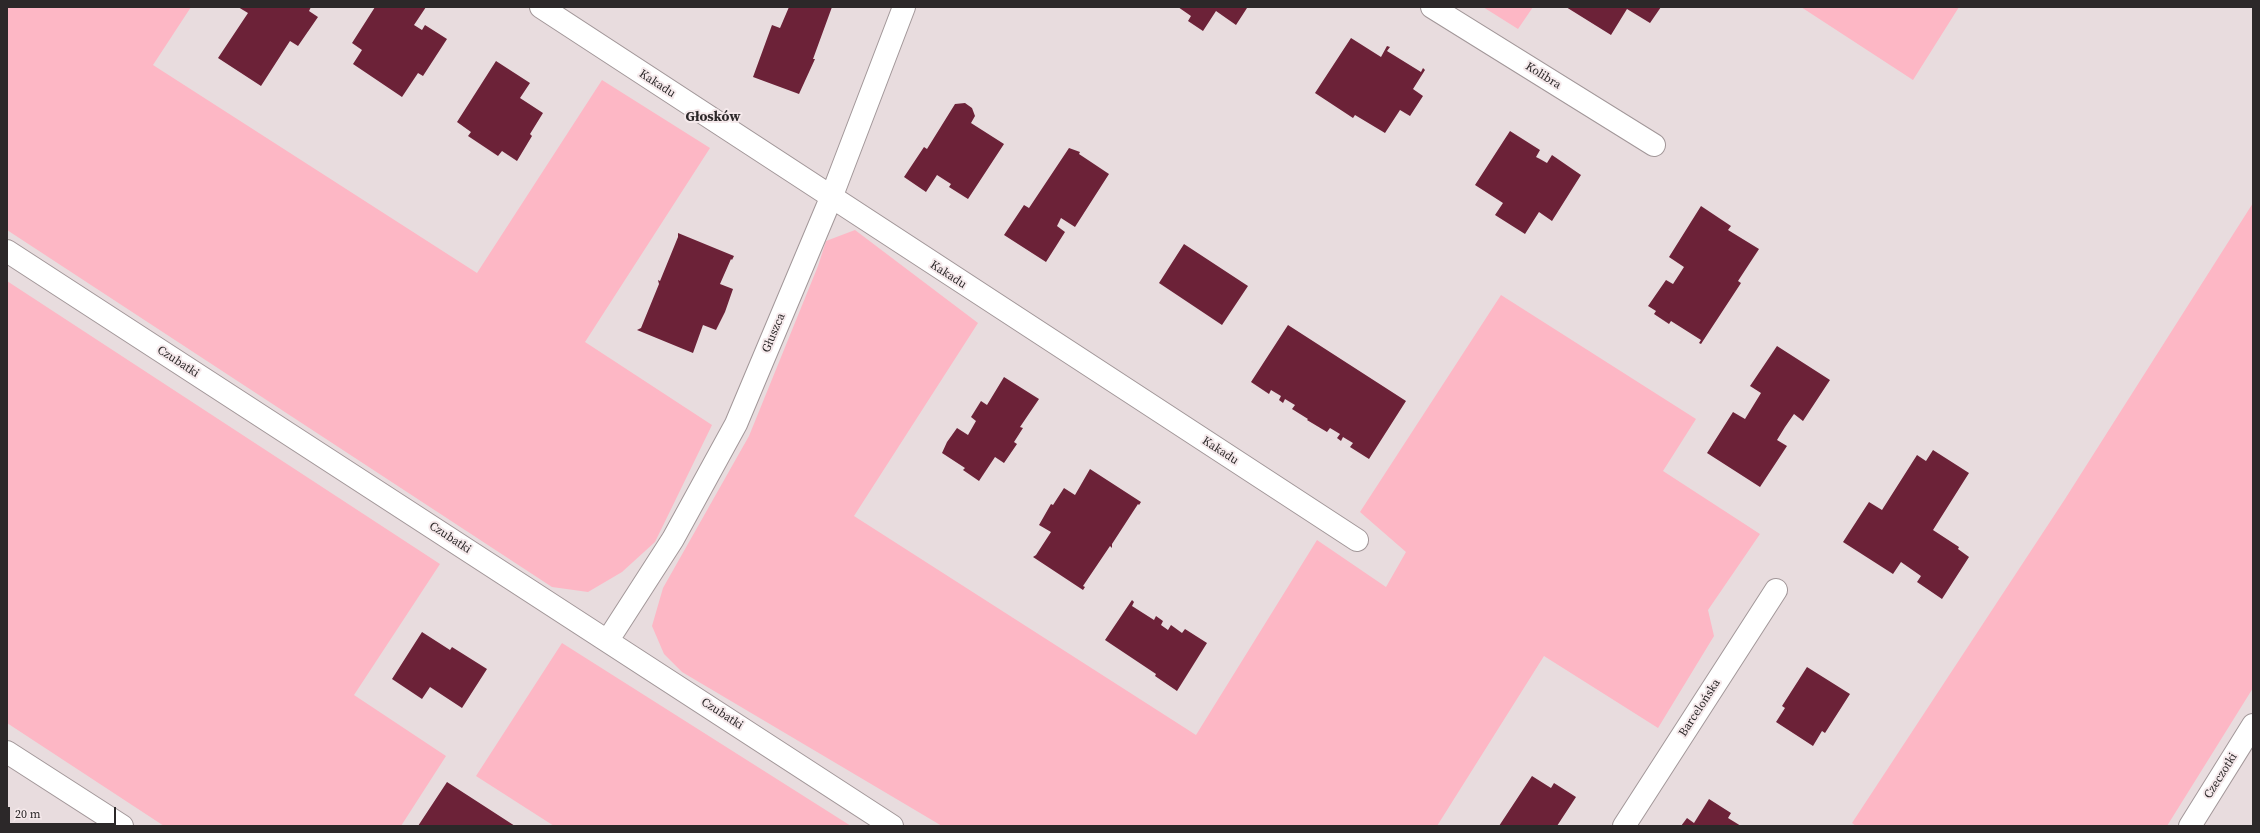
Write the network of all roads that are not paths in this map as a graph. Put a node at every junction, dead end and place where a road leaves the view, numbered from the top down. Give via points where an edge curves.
1 (541, 7) edge
2 (904, 7) edge
3 (1432, 7) edge
4 (1654, 145) dead end
5 (831, 198) junction
6 (7, 251) edge
7 (1356, 540) dead end
8 (1776, 590) dead end
9 (608, 640) junction
10 (2253, 725) edge
11 (7, 752) edge
12 (122, 826) edge
13 (892, 826) edge
14 (1624, 826) edge
15 (2190, 826) edge

1 - 5 street, Kakadu
2 - 5 street, Głuszca
3 - 4 street, Kolibra
5 - 7 street, Kakadu
5 - 9 street, Głuszca via 736,424 673,539
6 - 9 street, Czubatki
8 - 14 street, Barcelońska
9 - 13 street, Czubatki
10 - 15 street, Czeczotki
11 - 12 street

